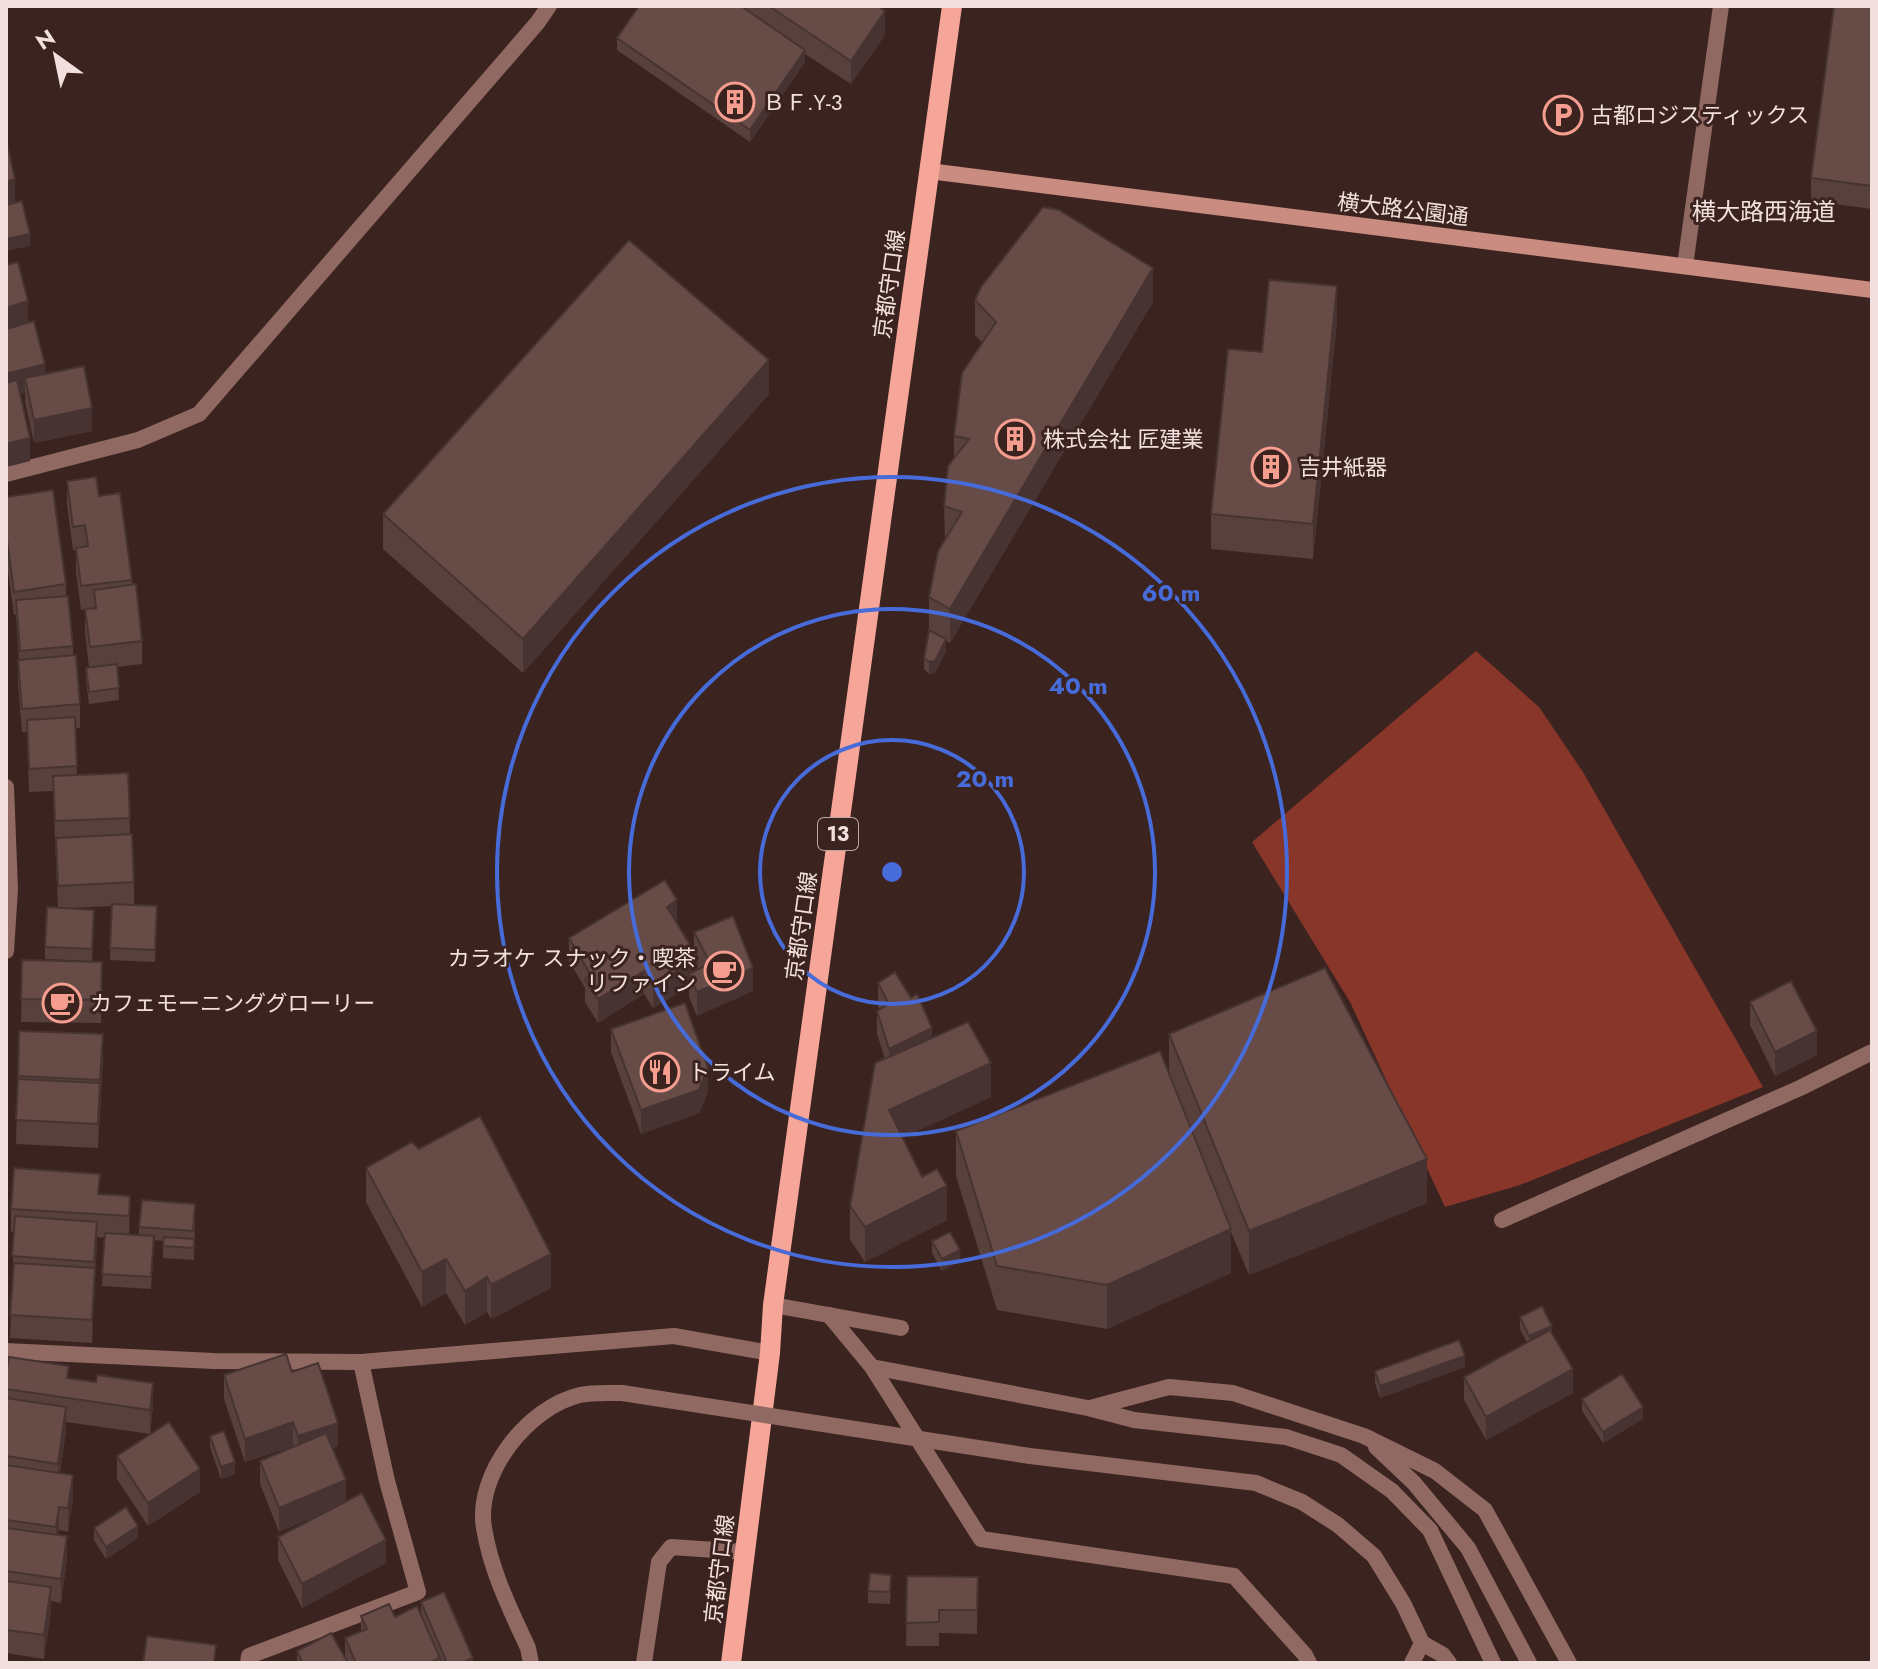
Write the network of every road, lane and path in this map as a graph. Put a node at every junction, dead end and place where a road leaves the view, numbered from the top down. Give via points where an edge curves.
1 (549, 6) edge
2 (952, 6) edge
3 (1721, 6) edge
4 (929, 171) junction
5 (1685, 266) junction
6 (1872, 290) edge
7 (6, 474) edge
8 (6, 787) edge
9 (6, 951) edge
10 (1872, 1052) edge
11 (1502, 1220) dead end
12 (773, 1305) junction
13 (829, 1315) junction
14 (901, 1328) dead end
15 (6, 1351) edge
16 (770, 1353) junction
17 (361, 1362) junction
18 (872, 1367) junction
19 (1088, 1408) junction
20 (1364, 1436) junction
21 (746, 1552) junction
22 (1422, 1643) junction
23 (529, 1656) edge
24 (248, 1663) edge
25 (540, 1663) edge
26 (644, 1663) edge
27 (731, 1663) edge
28 (1309, 1663) edge
29 (1412, 1663) edge
30 (1426, 1663) edge
31 (1449, 1663) edge
32 (1493, 1663) edge
33 (1529, 1663) edge
34 (1569, 1663) edge

1 - 7 street via 199,414 138,440
2 - 4 main road, 京都守口線 / 13
3 - 5 street
4 - 5 street, 横大路公園通
4 - 12 main road, 京都守口線 / 13
5 - 6 street, 横大路公園通
8 - 9 street
10 - 11 street
12 - 13 street
12 - 16 main road, 京都守口線 / 13
13 - 14 street
13 - 18 street
15 - 17 street
16 - 17 street via 674,1336
16 - 21 main road, 京都守口線 / 13
17 - 24 street via 418,1592 249,1656
18 - 19 street
18 - 28 street via 981,1539 1234,1576
19 - 20 street via 1169,1387 1233,1393
19 - 32 street via 1134,1420 1286,1437 1341,1455 1392,1491 1430,1530
20 - 33 street via 1414,1483 1468,1548
20 - 34 street via 1435,1471 1485,1510
21 - 26 street via 671,1547 659,1562
21 - 27 main road, 京都守口線 / 13
22 - 23 street, bridge via 1374,1556 1302,1502 1256,1483 1030,1456 622,1393 581,1395 530,1421 505,1451 484,1495 483,1525 492,1563
22 - 29 street
22 - 30 street
22 - 31 street
23 - 25 street, bridge

